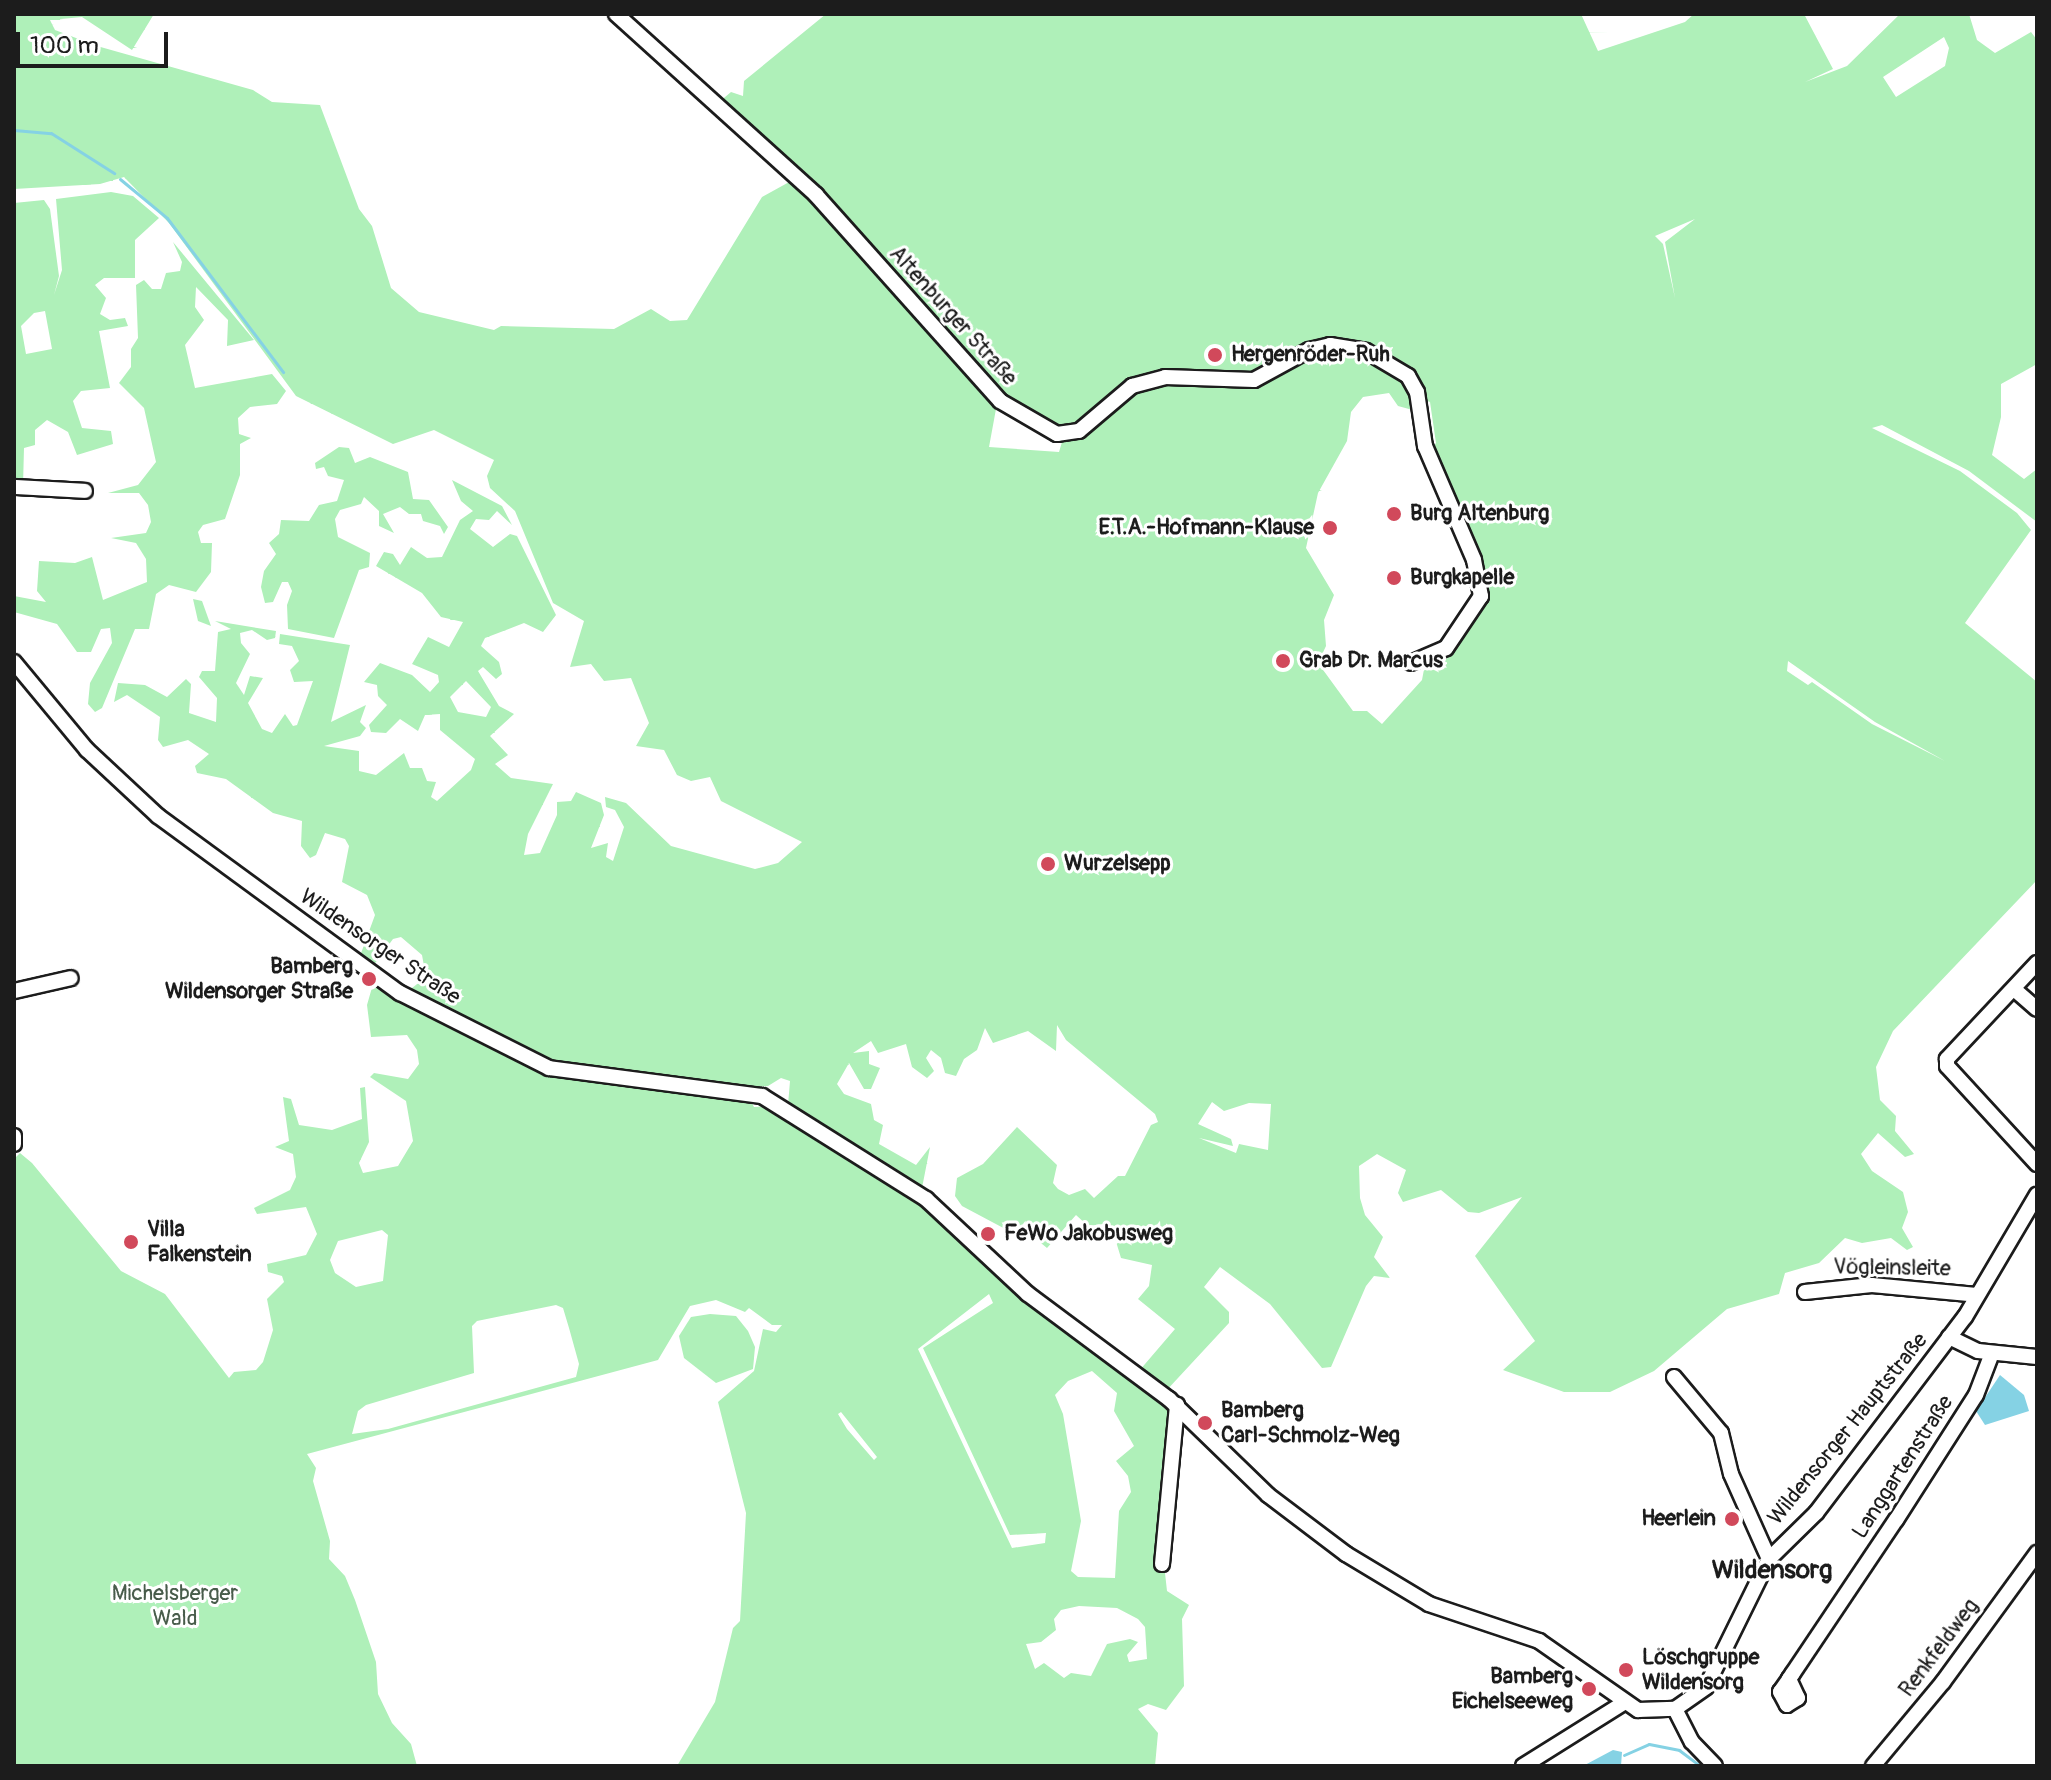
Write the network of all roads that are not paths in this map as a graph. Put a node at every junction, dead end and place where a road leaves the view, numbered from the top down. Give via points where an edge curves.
1 (616, 14) edge
2 (14, 487) edge
3 (85, 491) dead end
4 (14, 662) edge
5 (1411, 663) dead end
6 (2037, 963) edge
7 (71, 978) dead end
8 (2014, 989) junction
9 (14, 991) edge
10 (2037, 1009) edge
11 (14, 1136) edge
12 (14, 1144) edge
13 (2037, 1164) edge
14 (2037, 1195) edge
15 (1805, 1292) dead end
16 (1977, 1295) junction
17 (1949, 1337) junction
18 (1992, 1353) junction
19 (2037, 1357) edge
20 (1674, 1377) dead end
21 (1177, 1405) junction
22 (2037, 1553) edge
23 (1769, 1559) junction
24 (1162, 1564) dead end
25 (1789, 1679) dead end
26 (1622, 1704) junction
27 (1675, 1709) junction
28 (1523, 1766) edge
29 (1715, 1766) edge
30 (1873, 1766) edge

1 - 5 street, Altenburger Straße via 807,187 1000,401 1057,434 1079,431 1132,386 1165,377 1254,380 1309,350 1330,345 1355,346 1401,370 1417,392 1425,446 1481,584 1476,609 1456,637 1436,656
2 - 3 street
4 - 21 street, Wildensorger Straße via 87,750 158,816 409,999 549,1068 762,1096 926,1199 1028,1294
6 - 8 street
7 - 9 street
8 - 10 street
8 - 13 street via 1947,1059 1947,1066
11 - 12 street
14 - 16 street, Wildensorger Hauptstraße
15 - 16 street, Vögleinsleite via 1872,1285
16 - 17 street, Wildensorger Hauptstraße
17 - 18 street
17 - 23 street, Wildensorger Hauptstraße via 1816,1513
18 - 19 street
18 - 25 street, Langgartenstraße via 1976,1395
20 - 23 street via 1721,1433 1731,1474
21 - 24 street
21 - 26 street via 1268,1495 1361,1565 1429,1604 1539,1641
22 - 30 street, Renkfeldweg via 1943,1682
23 - 27 street, Wildensorger Hauptstraße via 1713,1677 1693,1700
26 - 27 street via 1654,1713
26 - 28 street
27 - 29 street via 1692,1742

